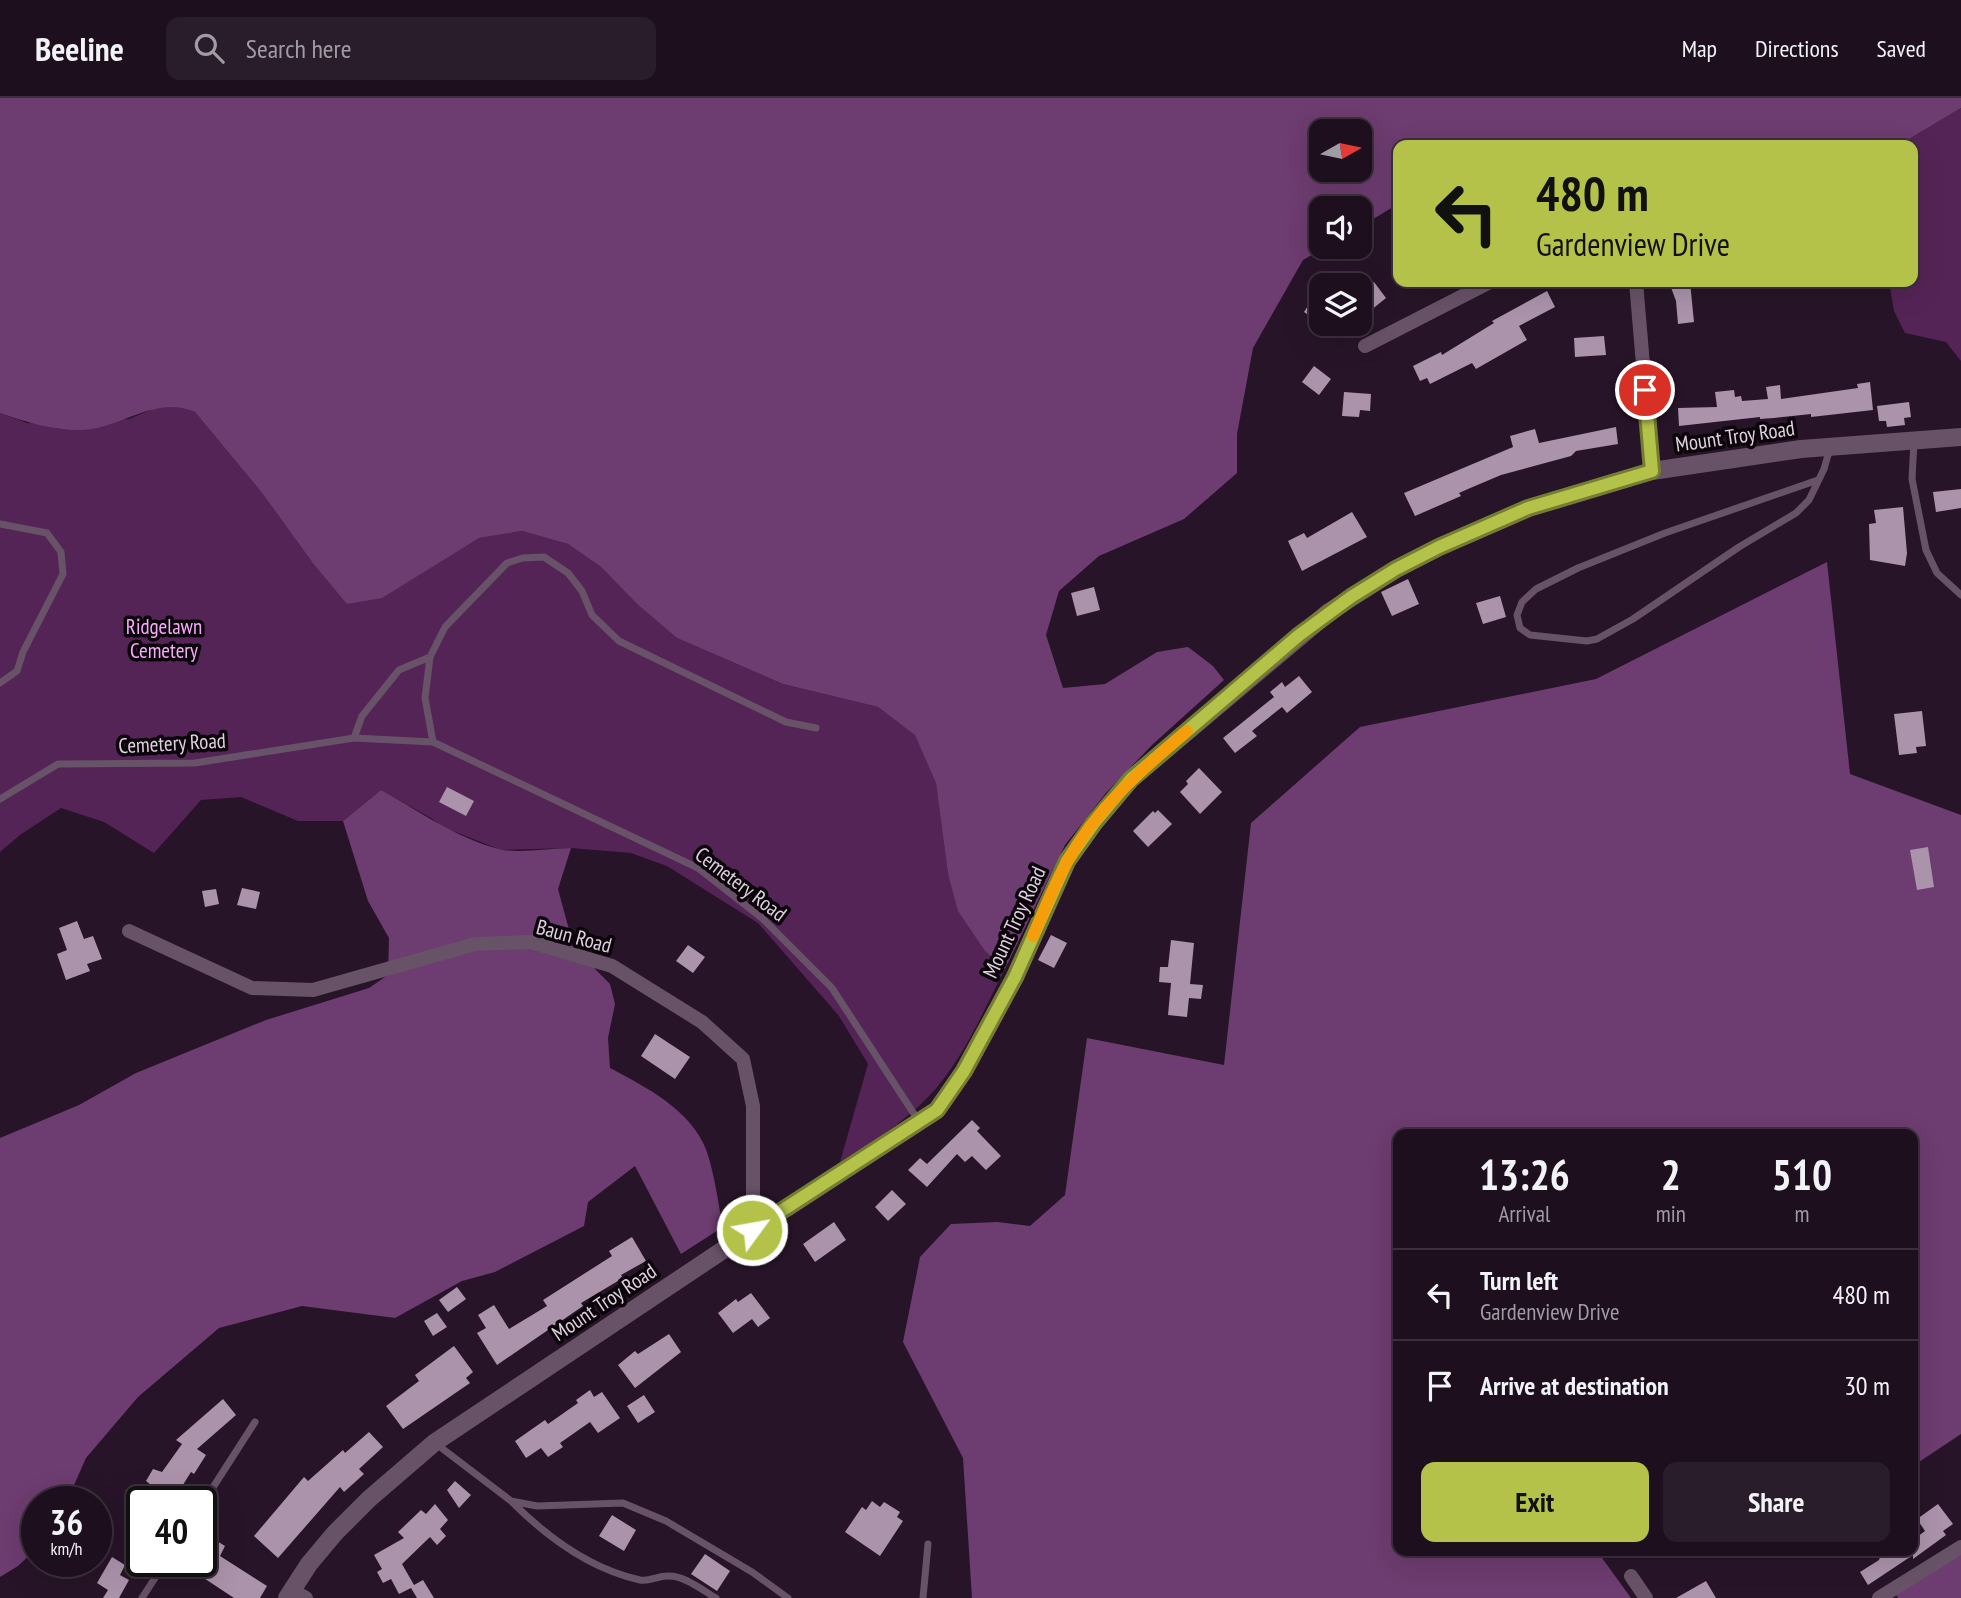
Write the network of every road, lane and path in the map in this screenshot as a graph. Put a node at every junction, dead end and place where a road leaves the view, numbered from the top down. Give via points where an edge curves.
1 (1480, 287) edge
2 (1636, 287) edge
3 (1366, 346) dead end
4 (1961, 436) edge
5 (1914, 440) junction
6 (1830, 447) junction
7 (1652, 471) junction
8 (1818, 480) junction
9 (0, 524) edge
10 (1961, 595) edge
11 (430, 657) junction
12 (0, 683) edge
13 (816, 729) dead end
14 (354, 738) junction
15 (433, 742) junction
16 (0, 799) edge
17 (129, 931) dead end
18 (919, 1121) junction
19 (752, 1230) junction
20 (256, 1422) dead end
21 (434, 1443) junction
22 (214, 1486) edge
23 (511, 1501) junction
24 (928, 1544) dead end
25 (1961, 1547) edge
26 (1631, 1576) dead end
27 (156, 1577) edge
28 (295, 1595) edge
29 (142, 1598) edge
30 (716, 1598) edge
31 (788, 1598) edge
32 (923, 1598) edge
33 (1646, 1598) edge
34 (1879, 1598) edge

1 - 3 street
2 - 7 street
4 - 5 street, Mount Troy Road
5 - 6 street, Mount Troy Road
5 - 10 lane via 1912,479 1926,550 1937,573
6 - 7 street, Mount Troy Road
6 - 8 lane
7 - 18 street, Mount Troy Road via 1528,508 1396,569 1298,636 1131,779 1067,861 1015,977 964,1071 937,1110
8 - 8 lane via 1809,500 1796,513 1597,639 1530,635 1520,628 1517,615 1522,602 1536,589 1578,568
9 - 12 lane via 47,533 61,552 63,574 17,671
11 - 13 lane via 445,626 507,564 544,557 568,573 592,615 619,641 786,722
11 - 14 lane via 399,670 362,716
11 - 15 lane via 425,698
14 - 15 lane, Cemetery Road
14 - 16 lane, Cemetery Road via 195,763 58,764
15 - 18 lane, Cemetery Road via 698,868 731,893 832,988
17 - 19 street, Baun Road via 252,988 313,990 475,944 531,943 612,966 702,1022 743,1059 752,1106
18 - 19 street, Mount Troy Road
19 - 21 street, Mount Troy Road
20 - 22 lane
21 - 23 lane
21 - 28 street, Mount Troy Road via 344,1524 309,1564
23 - 30 lane via 534,1524 597,1565 643,1581 667,1575 686,1580
23 - 31 lane via 537,1506 623,1503 666,1521
24 - 32 lane
25 - 34 street
26 - 33 street
27 - 29 lane

